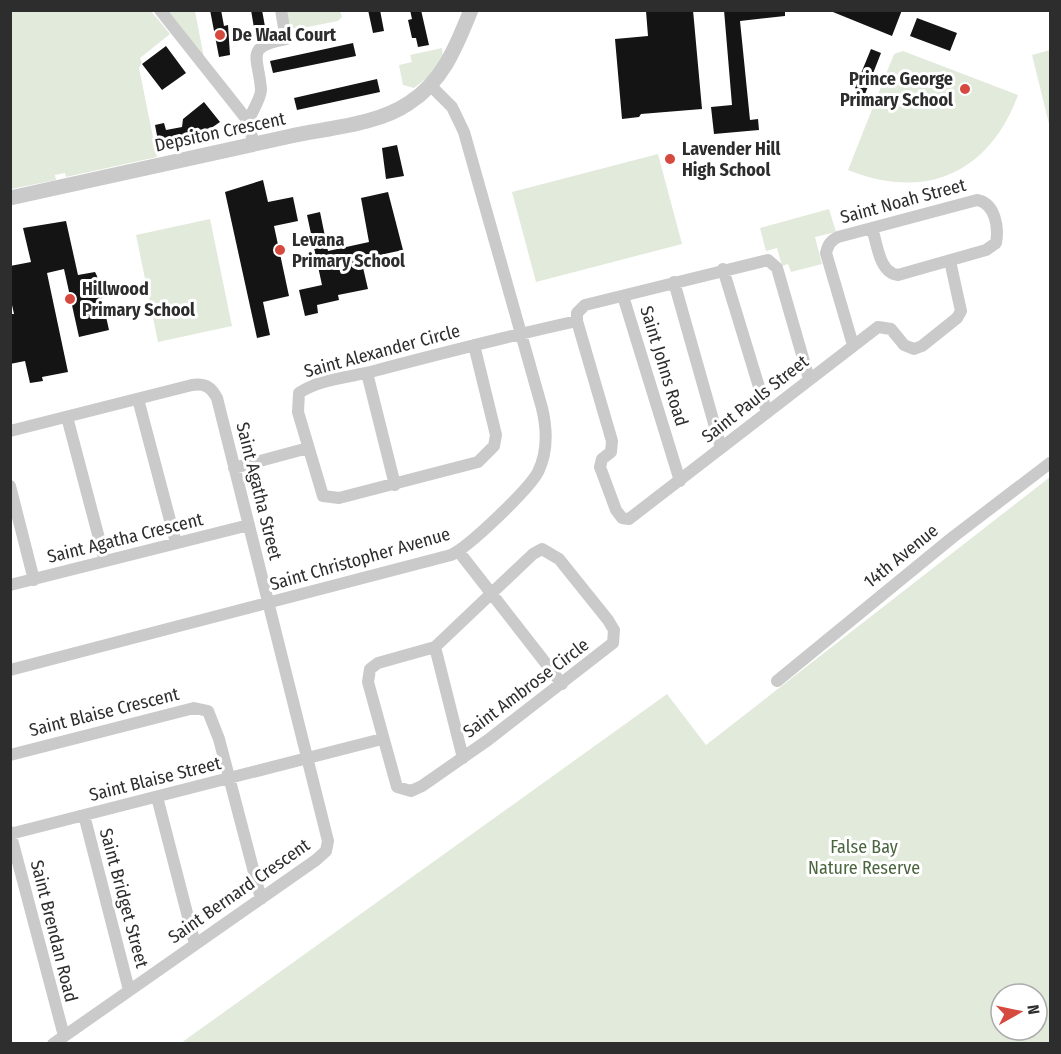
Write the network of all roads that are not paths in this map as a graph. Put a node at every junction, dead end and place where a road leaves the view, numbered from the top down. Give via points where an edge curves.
1 (160, 10) edge
2 (281, 10) edge
3 (471, 10) edge
4 (431, 86) junction
5 (248, 121) junction
6 (254, 145) junction
7 (10, 198) edge
8 (872, 228) junction
9 (950, 261) junction
10 (723, 269) junction
11 (674, 282) junction
12 (623, 296) junction
13 (577, 321) junction
14 (522, 333) junction
15 (474, 345) junction
16 (853, 345) junction
17 (367, 373) junction
18 (809, 379) junction
19 (138, 399) junction
20 (766, 413) junction
21 (67, 417) junction
22 (10, 431) edge
23 (308, 448) junction
24 (722, 448) junction
25 (1050, 463) edge
26 (234, 468) junction
27 (680, 481) junction
28 (395, 485) junction
29 (10, 486) edge
30 (249, 525) junction
31 (176, 543) junction
32 (459, 552) junction
33 (105, 561) junction
34 (34, 580) junction
35 (10, 585) edge
36 (490, 595) junction
37 (268, 604) junction
38 (435, 647) junction
39 (10, 670) edge
40 (777, 681) dead end
41 (562, 684) junction
42 (382, 739) junction
43 (10, 755) edge
44 (308, 758) junction
45 (463, 758) junction
46 (229, 778) junction
47 (157, 797) junction
48 (84, 815) junction
49 (11, 833) edge
50 (261, 898) junction
51 (195, 944) junction
52 (129, 990) junction
53 (64, 1036) junction
54 (53, 1044) edge

1 - 5 street
2 - 5 street via 286,39 264,44 256,52 261,92
3 - 4 street, Depsiton Crescent via 451,58
4 - 6 street, Depsiton Crescent via 408,104 377,117
4 - 14 street, Saint Christopher Avenue via 452,107 461,123
5 - 6 street
6 - 7 street, Depsiton Crescent
8 - 9 street via 883,265 892,274
8 - 9 street, Saint Noah Street via 973,200 985,202 991,208 997,230 996,243
8 - 16 street, Saint Noah Street via 833,239 826,254
9 - 16 street, Saint Pauls Street via 962,306 957,318 919,348 908,348 891,328 882,326
10 - 11 street
10 - 18 street via 763,259 774,263
10 - 20 street
11 - 12 street
11 - 24 street
12 - 13 street via 582,307
12 - 27 street, Saint Johns Road
13 - 14 street, Saint Alexander Circle
13 - 27 street, Saint Pauls Street via 612,441 611,452 602,459 600,467 618,515 625,519 633,517
14 - 15 street, Saint Alexander Circle
14 - 32 street, Saint Christopher Avenue via 546,423 541,464 532,480
15 - 17 street, Saint Alexander Circle
15 - 28 street, Saint Alexander Circle via 494,424 494,446 478,462
16 - 18 street, Saint Pauls Street
17 - 23 street, Saint Alexander Circle via 299,393 298,412
17 - 28 street
18 - 20 street, Saint Pauls Street
19 - 21 street
19 - 26 street, Saint Agatha Street via 192,385 211,388 217,398
19 - 31 street
20 - 24 street, Saint Pauls Street
21 - 22 street
21 - 33 street
23 - 26 street
23 - 28 street, Saint Alexander Circle via 321,493 326,498
24 - 27 street, Saint Pauls Street
25 - 40 street, 14th Avenue
26 - 30 street, Saint Agatha Street
29 - 34 street
30 - 31 street, Saint Agatha Crescent
30 - 37 street, Saint Agatha Street
31 - 33 street, Saint Agatha Crescent
32 - 36 street
32 - 37 street, Saint Christopher Avenue
33 - 34 street, Saint Agatha Crescent
34 - 35 street, Saint Agatha Crescent
36 - 38 street, Saint Ambrose Circle
36 - 41 street
36 - 41 street, Saint Ambrose Circle via 542,549 559,559 614,630 613,643
37 - 39 street, Saint Christopher Avenue
37 - 44 street, Saint Bernard Crescent
38 - 42 street, Saint Ambrose Circle via 378,663 370,669 368,682
38 - 45 street
41 - 45 street, Saint Ambrose Circle
42 - 44 street
42 - 45 street, Saint Ambrose Circle via 394,783 401,789 417,789
43 - 46 street, Saint Blaise Crescent via 200,708 214,720
44 - 46 street, Saint Blaise Street
44 - 50 street, Saint Bernard Crescent via 328,846 322,855
46 - 47 street, Saint Blaise Street
46 - 50 street
47 - 48 street, Saint Blaise Street
47 - 51 street
48 - 49 street, Saint Blaise Street
48 - 52 street, Saint Bridget Street
49 - 53 street, Saint Brendan Road
50 - 51 street, Saint Bernard Crescent
51 - 52 street, Saint Bernard Crescent
52 - 53 street, Saint Bernard Crescent
53 - 54 street, Saint Bernard Crescent

